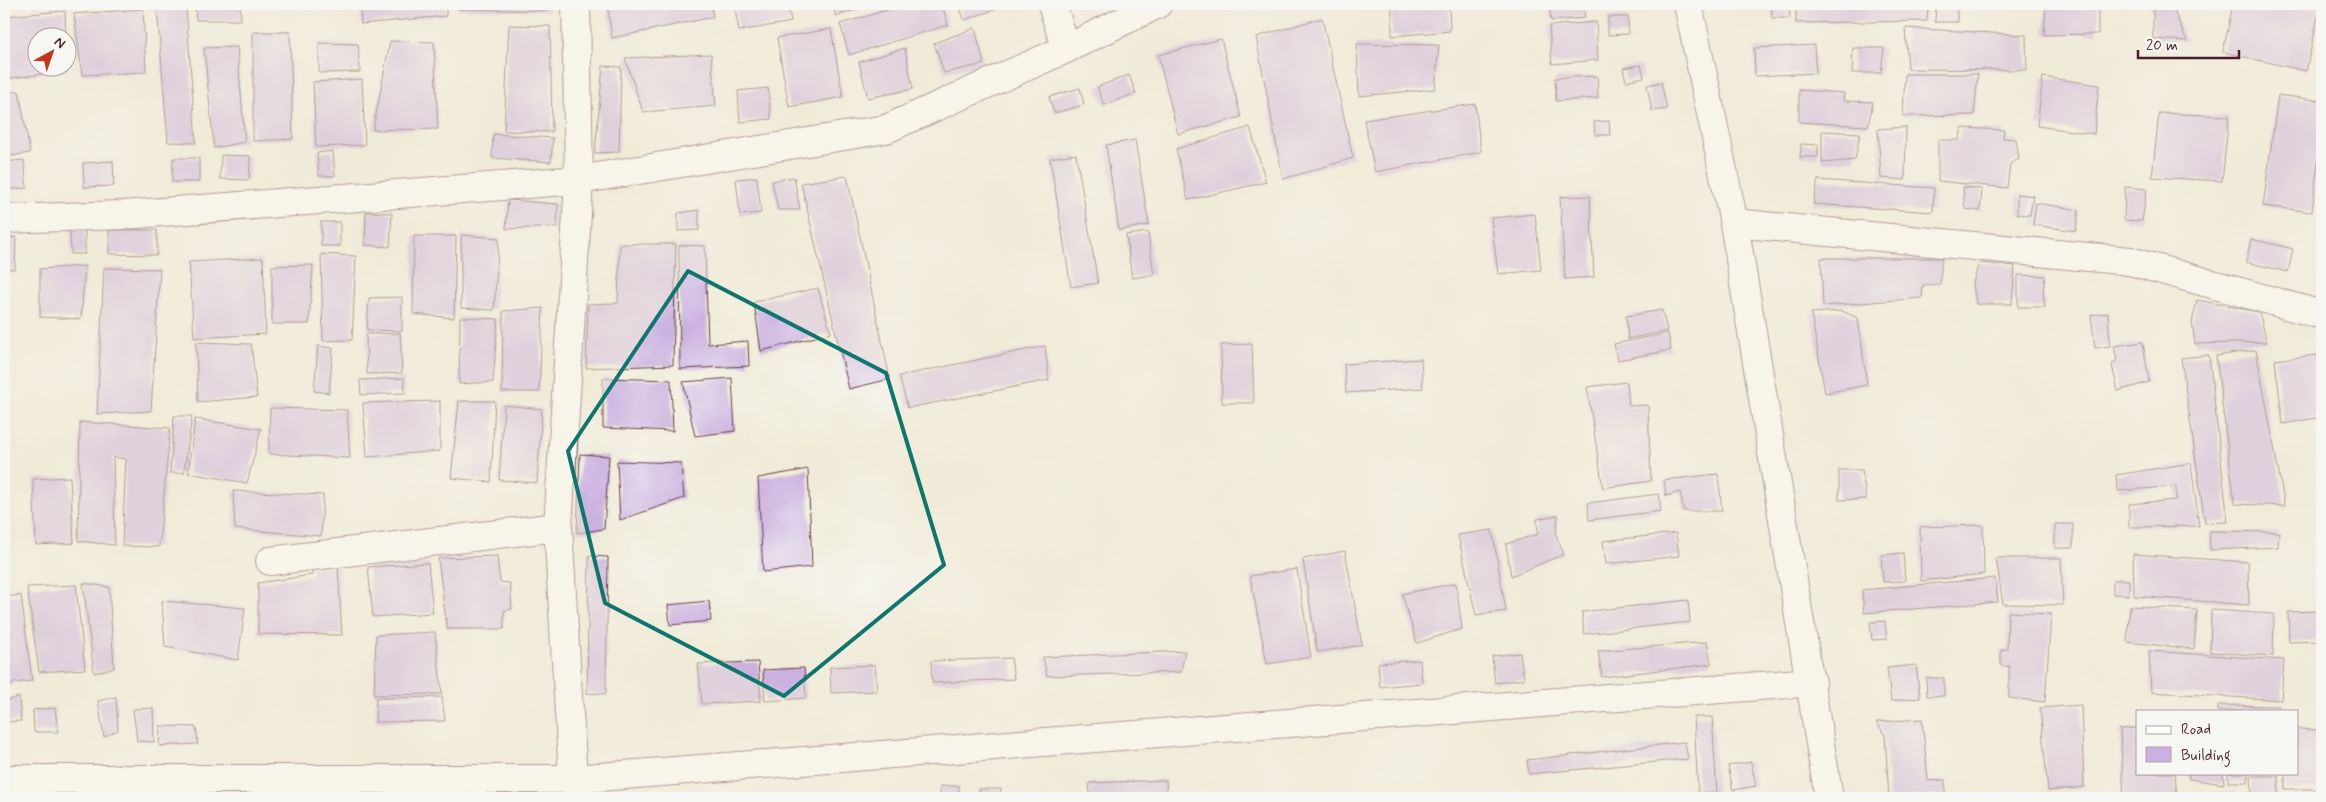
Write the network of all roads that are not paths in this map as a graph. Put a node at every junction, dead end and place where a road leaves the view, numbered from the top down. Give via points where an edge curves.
1 (576, 4) edge
2 (1052, 4) edge
3 (1158, 4) edge
4 (1688, 4) edge
5 (1066, 49) junction
6 (579, 180) junction
7 (4, 219) edge
8 (1734, 222) junction
9 (2322, 314) edge
10 (558, 527) junction
11 (270, 561) dead end
12 (1812, 682) junction
13 (4, 779) edge
14 (573, 779) junction
15 (1829, 798) edge

1 - 6 street
2 - 5 street
3 - 5 street
4 - 8 street
5 - 6 street via 886,129
6 - 7 street via 123,215
6 - 10 street
8 - 9 street via 2130,261
8 - 12 street
10 - 11 street
10 - 14 street
12 - 14 street
12 - 15 street
13 - 14 street

